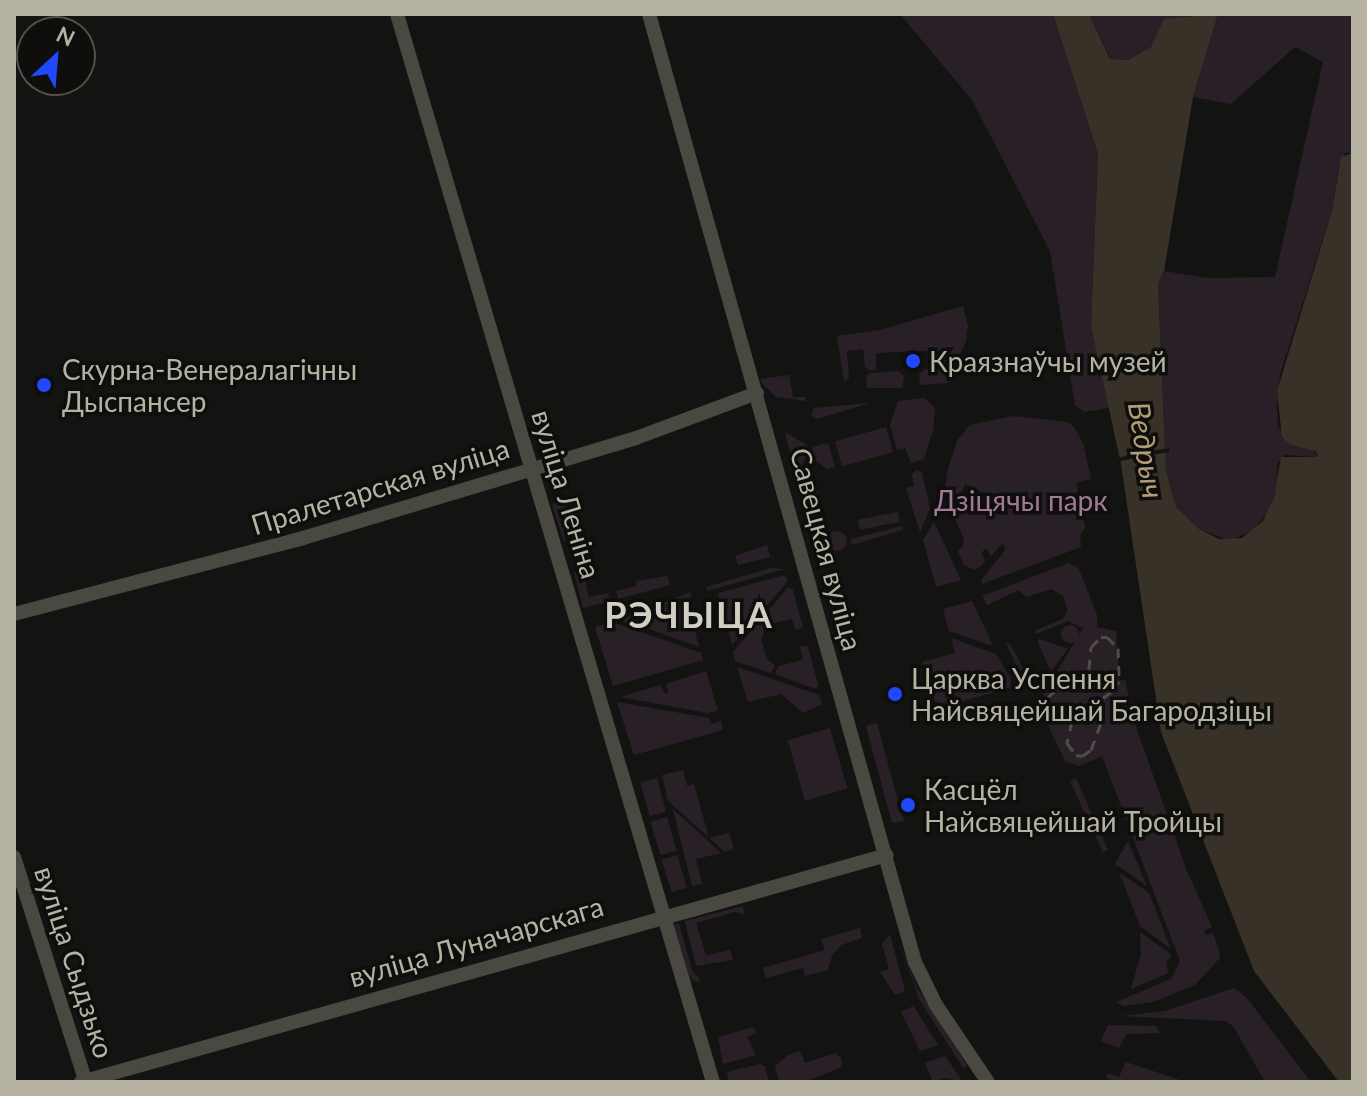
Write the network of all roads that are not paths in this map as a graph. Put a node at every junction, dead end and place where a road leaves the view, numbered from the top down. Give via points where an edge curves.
1 (397, 14) edge
2 (649, 14) edge
3 (757, 393) junction
4 (532, 468) junction
5 (14, 614) edge
6 (887, 855) junction
7 (14, 857) edge
8 (665, 915) junction
9 (84, 1082) edge
10 (713, 1082) edge
11 (988, 1082) edge

1 - 4 street, вуліца Леніна
2 - 3 street, Савецкая вуліца
3 - 4 street, Пралетарская вуліца via 636,438
3 - 6 street, Савецкая вуліца
4 - 5 street, Пралетарская вуліца via 303,538
4 - 8 street, вуліца Леніна
6 - 8 street, вуліца Луначарскага
6 - 11 street, Савецкая вуліца via 923,981
7 - 9 street, вуліца Сыдзько
8 - 9 street, вуліца Луначарскага
8 - 10 street, вуліца Леніна

